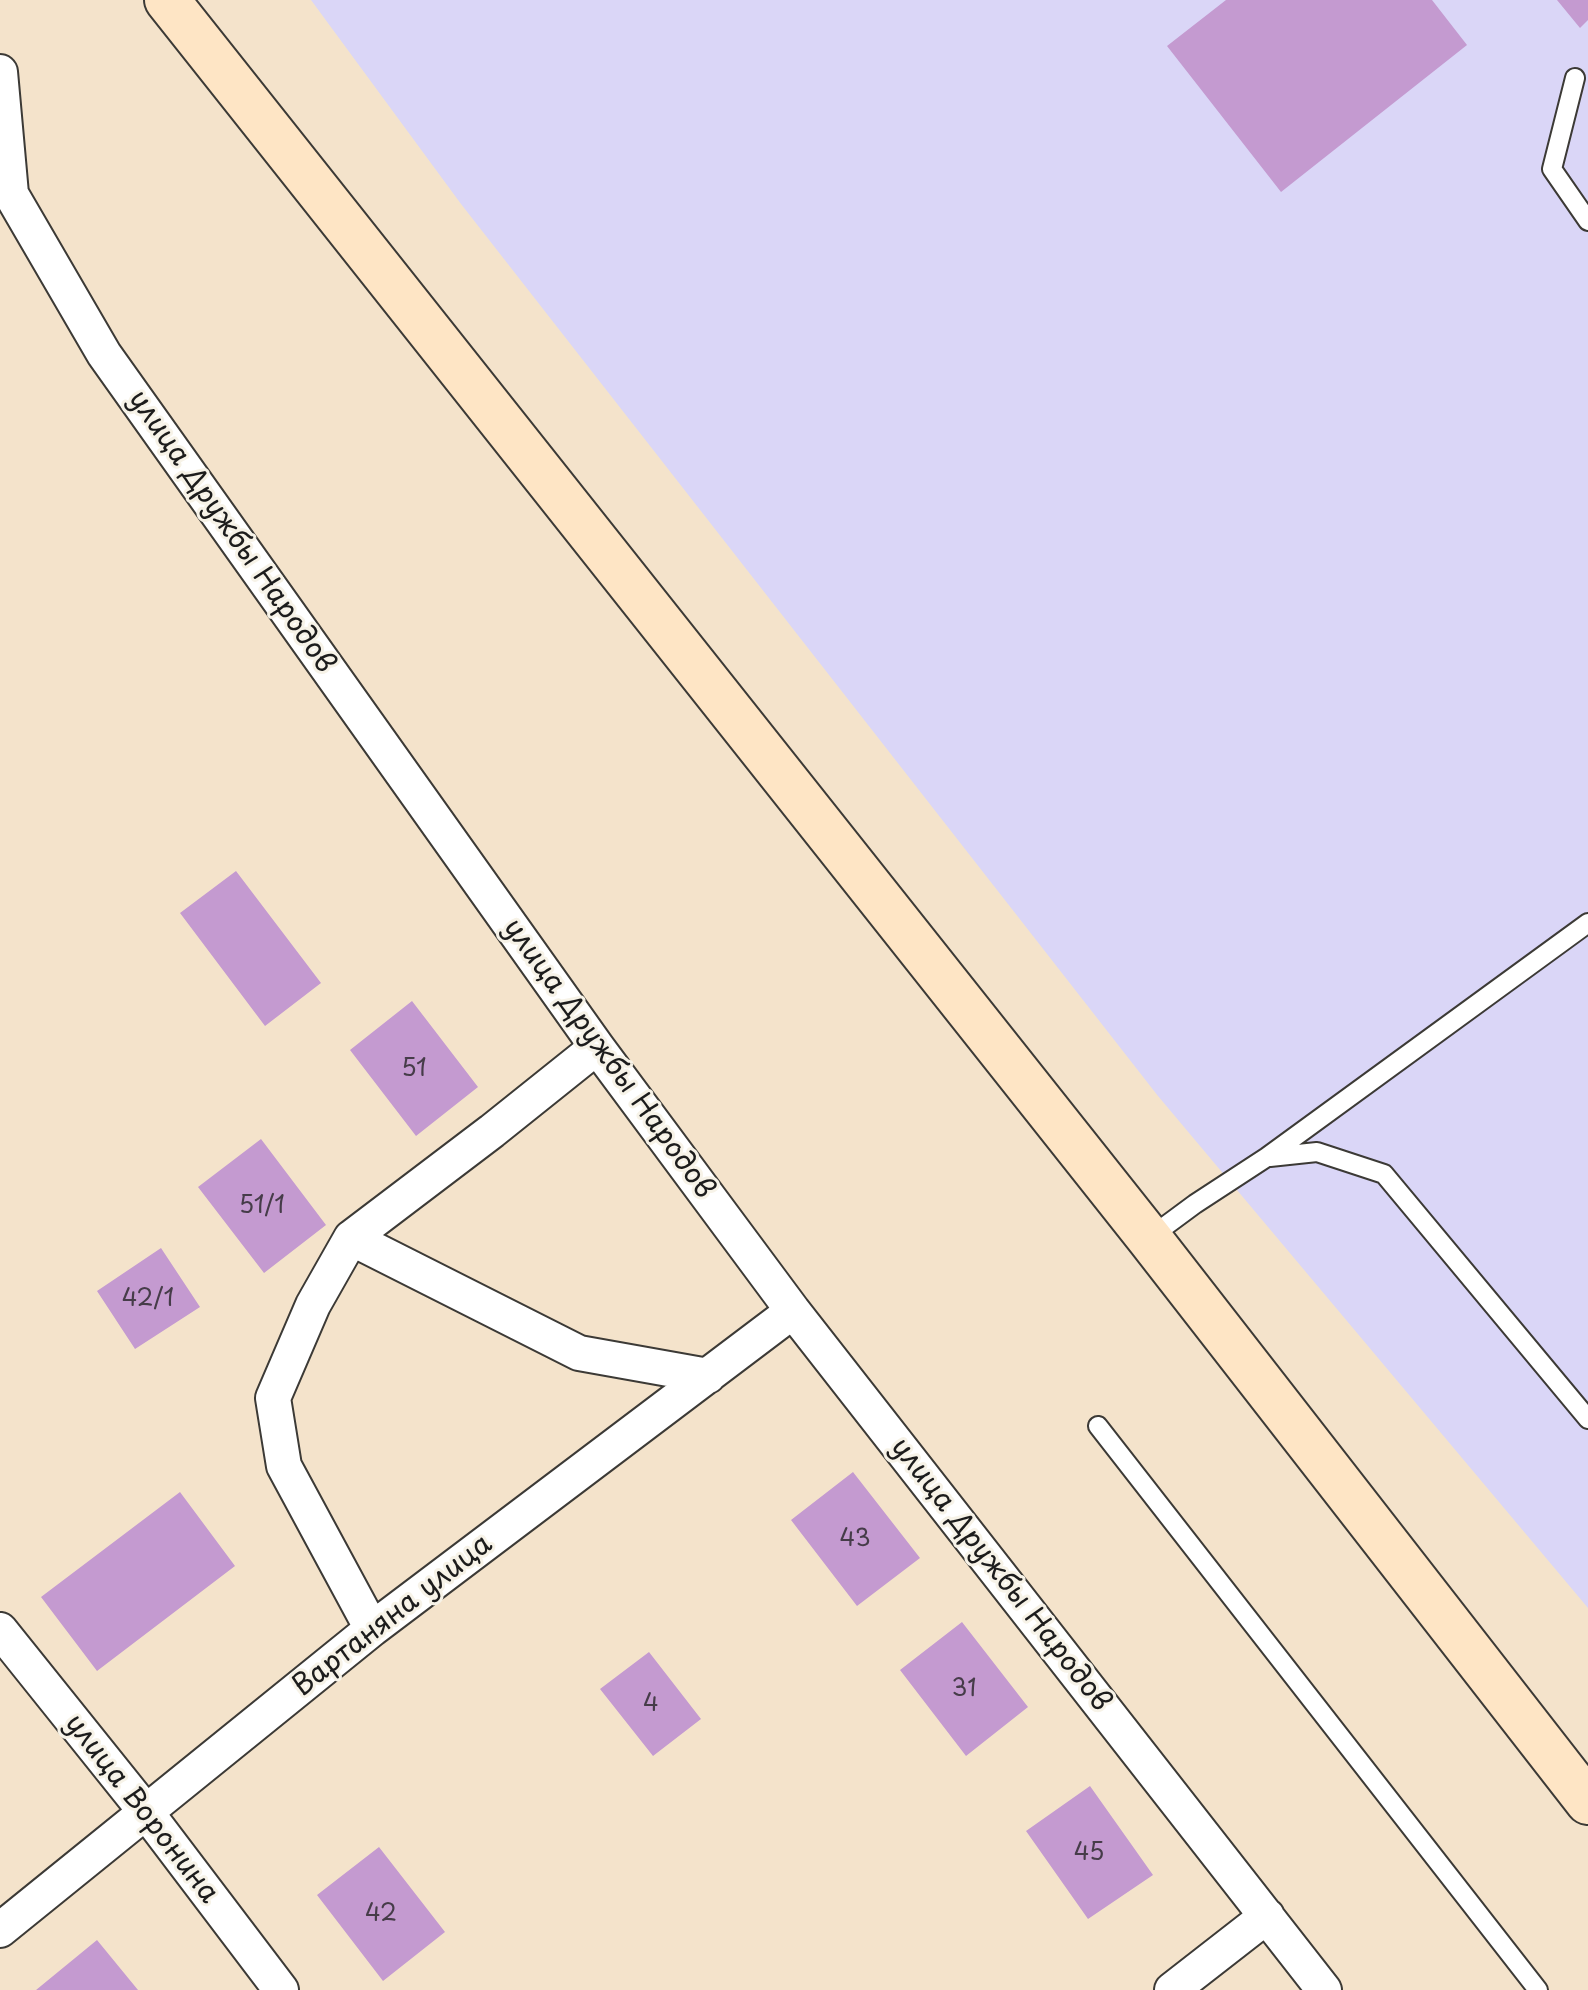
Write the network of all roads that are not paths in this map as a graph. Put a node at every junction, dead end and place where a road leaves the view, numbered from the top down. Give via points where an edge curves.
1 (167, 0) edge
2 (0, 72) edge
3 (1575, 78) dead end
4 (1588, 221) edge
5 (1588, 923) edge
6 (597, 1047) junction
7 (1267, 1157) junction
8 (351, 1238) junction
9 (1149, 1238) junction
10 (793, 1311) junction
11 (708, 1376) junction
12 (1588, 1419) edge
13 (1098, 1426) dead end
14 (372, 1629) junction
15 (0, 1630) edge
16 (1588, 1802) edge
17 (146, 1812) junction
18 (1267, 1916) junction
19 (0, 1930) edge
20 (281, 1990) edge
21 (1172, 1990) edge
22 (1324, 1990) edge
23 (1538, 1990) edge

1 - 9 street
2 - 6 street, улица Дружбы Народов via 11,194 104,354
3 - 4 lane via 1552,169
5 - 7 lane
6 - 8 street
6 - 10 street, улица Дружбы Народов
7 - 9 lane
7 - 12 lane via 1317,1152 1384,1174
8 - 11 street via 579,1353
8 - 14 street via 313,1305 273,1398 284,1466
9 - 16 street
10 - 11 street, Вартаняна улица
10 - 18 street, улица Дружбы Народов
11 - 14 street, Вартаняна улица
13 - 23 lane
14 - 17 street, Вартаняна улица
15 - 17 street, улица Воронина
17 - 19 street, Вартаняна улица
17 - 20 street, улица Воронина
18 - 21 street
18 - 22 street, улица Дружбы Народов

